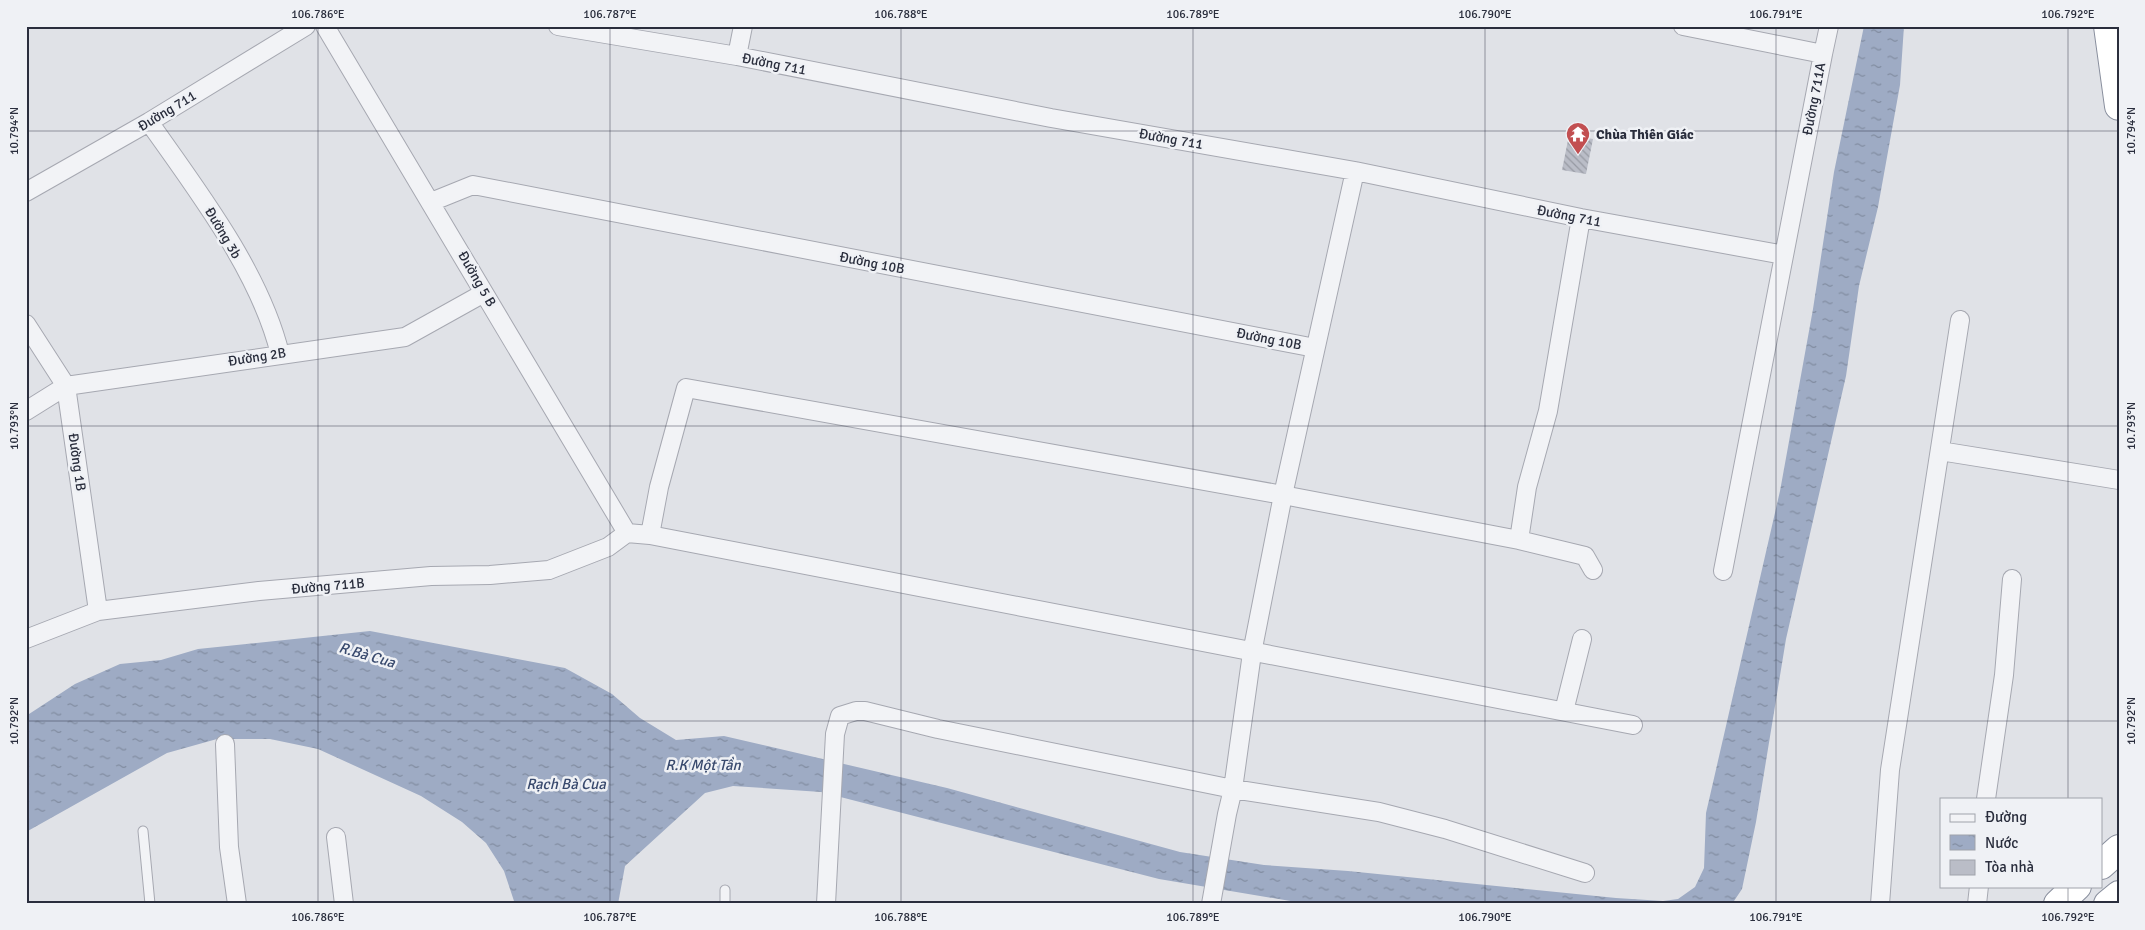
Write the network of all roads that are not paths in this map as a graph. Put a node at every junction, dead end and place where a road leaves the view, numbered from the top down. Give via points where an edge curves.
1 (306, 26) edge
2 (325, 26) edge
3 (558, 26) edge
4 (743, 26) edge
5 (1683, 26) edge
6 (1829, 26) edge
7 (2108, 26) edge
8 (1823, 54) junction
9 (737, 56) junction
10 (2119, 106) edge
11 (149, 122) junction
12 (1354, 171) junction
13 (26, 192) edge
14 (431, 202) junction
15 (1581, 218) junction
16 (1784, 255) junction
17 (484, 293) junction
18 (1960, 320) dead end
19 (26, 324) edge
20 (1315, 348) junction
21 (280, 354) junction
22 (66, 386) junction
23 (26, 411) edge
24 (1940, 451) junction
25 (2119, 480) edge
26 (1283, 495) junction
27 (627, 533) junction
28 (650, 535) junction
29 (1519, 540) junction
30 (1593, 570) dead end
31 (1723, 571) dead end
32 (2012, 579) dead end
33 (98, 611) junction
34 (26, 639) edge
35 (1582, 640) dead end
36 (1252, 653) junction
37 (1564, 711) junction
38 (1633, 725) dead end
39 (225, 744) dead end
40 (1233, 789) junction
41 (1986, 798) edge
42 (143, 831) dead end
43 (336, 837) dead end
44 (2119, 849) edge
45 (2102, 864) edge
46 (1586, 873) dead end
47 (1979, 888) edge
48 (2075, 888) edge
49 (725, 890) dead end
50 (2119, 895) edge
51 (150, 904) edge
52 (237, 904) edge
53 (344, 904) edge
54 (726, 904) edge
55 (826, 904) edge
56 (1211, 904) edge
57 (1880, 904) edge
58 (1977, 904) edge
59 (2058, 904) edge
60 (2108, 904) edge

1 - 11 street, Đường 711
2 - 14 street, Đường 5 B
3 - 9 street, Đường 711
4 - 9 street
5 - 8 street, Đường 711A
6 - 8 street
7 - 10 highway
8 - 16 street, Đường 711A
9 - 12 street, Đường 711 via 1051,118
11 - 13 street, Đường 711
11 - 21 street, Đường 3b via 221,225 273,323
12 - 15 street, Đường 711
12 - 20 street
14 - 17 street, Đường 5 B
14 - 20 street, Đường 10B via 473,185
15 - 16 street, Đường 711
15 - 29 street via 1548,411 1527,487
16 - 31 street, Đường 711A
17 - 21 street, Đường 2B via 406,337
17 - 27 street, Đường 5 B
18 - 24 street
19 - 22 street, Đường 1B
20 - 26 street
21 - 22 street, Đường 2B
22 - 23 street, Đường 2B
22 - 33 street, Đường 1B
24 - 25 street
24 - 57 street via 1890,770
26 - 28 street via 686,388 659,487
26 - 29 street
26 - 36 street
27 - 28 street
27 - 33 street, Đường 711B via 608,548 549,570 431,576 259,591
28 - 36 street
29 - 30 street via 1585,556
32 - 41 street via 2004,675
33 - 34 street, Đường 711B
35 - 37 street
36 - 37 street
36 - 40 street
37 - 38 street
39 - 52 street via 229,846
40 - 46 street via 1379,812
40 - 55 street via 856,711 840,716 835,734
40 - 56 street
42 - 51 lane
43 - 53 street
44 - 45 highway
47 - 58 street
48 - 59 highway
49 - 54 lane
50 - 60 highway

